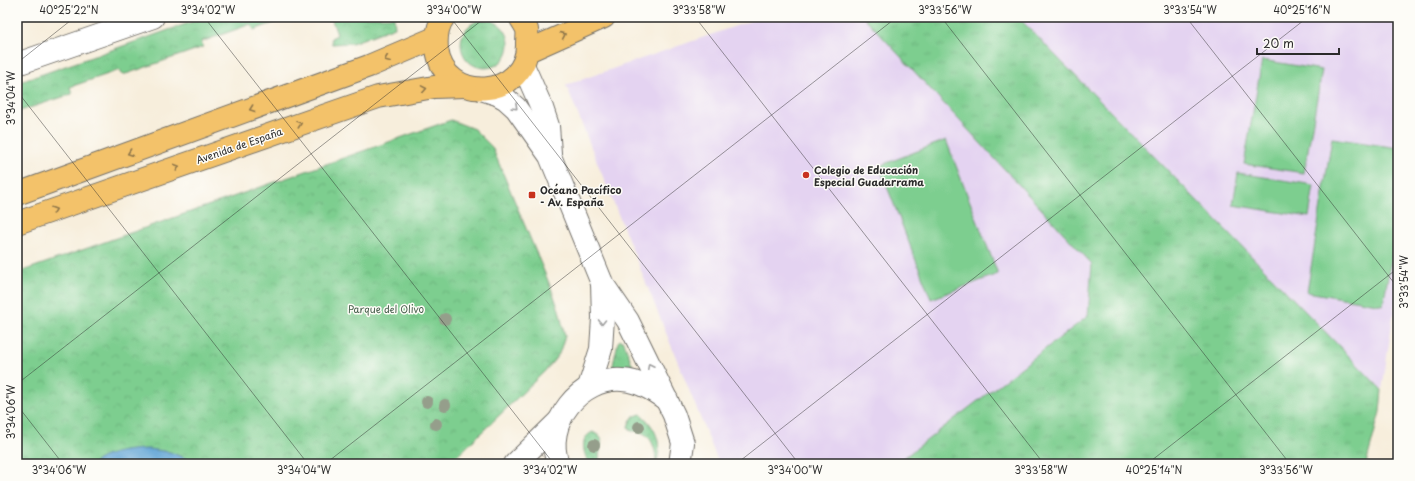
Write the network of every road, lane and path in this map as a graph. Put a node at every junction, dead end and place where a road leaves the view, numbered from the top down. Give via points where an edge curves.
1 (153, 17) edge
2 (444, 17) edge
3 (520, 17) edge
4 (604, 17) edge
5 (436, 38) junction
6 (525, 58) junction
7 (17, 64) edge
8 (473, 88) junction
9 (550, 156) junction
10 (17, 194) edge
11 (17, 223) edge
12 (602, 283) junction
13 (589, 388) junction
14 (668, 400) junction
15 (560, 420) junction
16 (680, 430) junction
17 (515, 464) edge
18 (558, 464) edge
19 (680, 464) edge
20 (691, 464) edge

1 - 7 street
2 - 5 main road
3 - 6 main road via 527,30
6 -> 4 main road
5 - 8 main road via 438,58 448,75
5 -> 10 main road via 369,66
6 - 8 main road, Avenida de España via 512,78 498,86
6 - 9 street via 548,126
8 -> 9 street via 506,99 516,108
11 -> 8 main road, Avenida de España via 378,97 434,87
9 - 12 street
12 -> 13 street via 601,349
14 -> 12 street via 628,321
13 - 14 street via 603,382 631,381
13 - 15 street via 567,407
14 - 16 street
15 - 17 street
15 - 18 street via 555,437
16 - 19 street via 683,442
16 - 20 street

